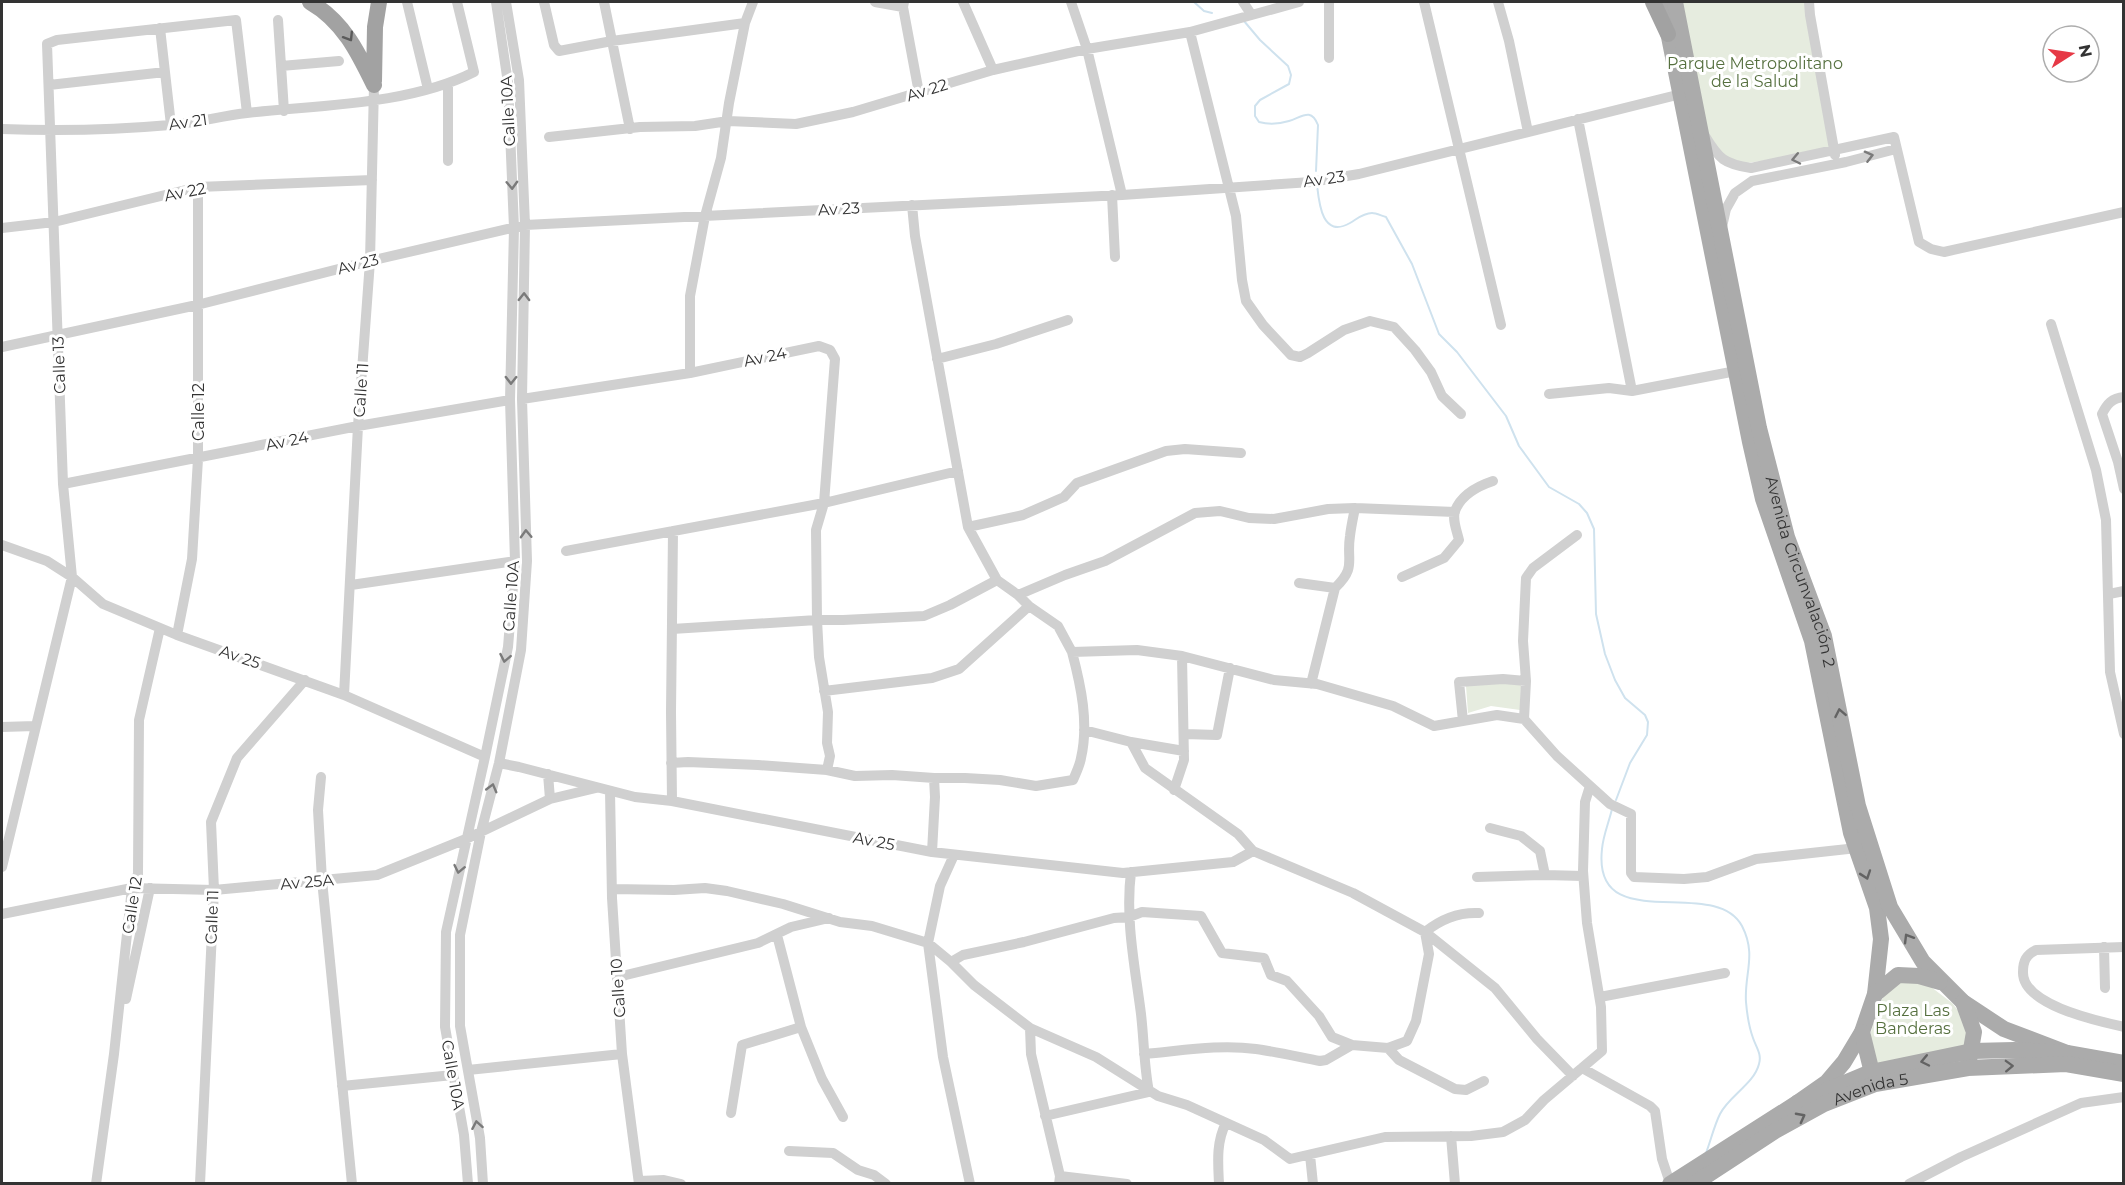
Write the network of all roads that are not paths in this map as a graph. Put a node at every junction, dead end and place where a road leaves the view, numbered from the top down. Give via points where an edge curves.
1 (310, 2) edge
2 (379, 2) edge
3 (407, 2) edge
4 (457, 2) edge
5 (496, 2) edge
6 (506, 2) edge
7 (544, 2) edge
8 (604, 2) edge
9 (753, 2) edge
10 (875, 2) edge
11 (963, 2) edge
12 (1071, 2) edge
13 (1243, 2) edge
14 (1299, 2) edge
15 (1329, 2) edge
16 (1424, 2) edge
17 (1498, 2) edge
18 (1653, 2) edge
19 (1662, 2) edge
20 (1675, 2) edge
21 (1681, 2) edge
22 (1809, 2) edge
23 (903, 4) edge
24 (1251, 14) junction
25 (278, 20) dead end
26 (745, 23) junction
27 (160, 28) junction
28 (1190, 32) junction
29 (1675, 33) junction
30 (612, 41) junction
31 (1088, 49) junction
32 (1329, 58) dead end
33 (339, 61) dead end
34 (281, 66) junction
35 (993, 70) junction
36 (165, 72) junction
37 (448, 84) junction
38 (49, 85) junction
39 (428, 89) junction
40 (374, 92) junction
41 (919, 93) junction
42 (1681, 94) junction
43 (284, 111) junction
44 (247, 113) junction
45 (1578, 119) junction
46 (728, 121) junction
47 (171, 125) junction
48 (1700, 128) junction
49 (2, 129) edge
50 (630, 129) junction
51 (20, 130) junction
52 (51, 131) junction
53 (1528, 132) junction
54 (2, 135) edge
55 (549, 137) dead end
56 (1896, 149) junction
57 (1458, 150) junction
58 (1834, 151) junction
59 (448, 161) dead end
60 (1836, 164) junction
61 (372, 180) junction
62 (198, 187) junction
63 (1229, 188) junction
64 (1117, 195) junction
65 (912, 205) junction
66 (2124, 212) edge
67 (705, 216) junction
68 (54, 222) junction
69 (519, 227) junction
70 (2, 228) edge
71 (1721, 233) junction
72 (1115, 257) dead end
73 (370, 261) junction
74 (197, 305) junction
75 (1068, 320) dead end
76 (2051, 324) dead end
77 (1501, 325) dead end
78 (58, 334) junction
79 (2, 347) edge
80 (937, 359) junction
81 (1736, 371) junction
82 (690, 373) junction
83 (1632, 391) junction
84 (1549, 394) dead end
85 (2124, 397) edge
86 (522, 399) junction
87 (510, 400) junction
88 (1461, 414) dead end
89 (358, 426) junction
90 (1241, 453) dead end
91 (198, 459) junction
92 (2121, 461) edge
93 (958, 471) junction
94 (1493, 482) dead end
95 (63, 484) junction
96 (2124, 489) edge
97 (824, 503) junction
98 (1355, 508) junction
99 (1455, 512) junction
100 (968, 527) junction
101 (673, 531) junction
102 (1577, 535) dead end
103 (2, 545) edge
104 (566, 550) dead end
105 (514, 561) junction
106 (1402, 577) dead end
107 (72, 578) junction
108 (997, 580) junction
109 (1299, 583) dead end
110 (351, 585) junction
111 (1335, 588) junction
112 (2124, 591) edge
113 (2109, 594) junction
114 (1018, 595) junction
115 (1029, 606) junction
116 (817, 620) junction
117 (160, 628) junction
118 (672, 629) junction
119 (177, 635) junction
120 (1072, 652) junction
121 (1182, 656) junction
122 (1230, 669) junction
123 (304, 680) junction
124 (1526, 681) junction
125 (1311, 684) junction
126 (824, 691) junction
127 (344, 695) junction
128 (1524, 719) junction
129 (1463, 721) junction
130 (35, 726) junction
131 (2, 727) edge
132 (1084, 730) junction
133 (1185, 734) junction
134 (2124, 734) edge
135 (1131, 742) junction
136 (1184, 751) junction
137 (485, 757) junction
138 (499, 763) junction
139 (671, 763) junction
140 (827, 770) junction
141 (548, 774) junction
142 (321, 777) dead end
143 (934, 778) junction
144 (1590, 786) junction
145 (598, 788) junction
146 (1174, 790) junction
147 (610, 791) junction
148 (550, 800) junction
149 (672, 801) junction
150 (1490, 828) dead end
151 (481, 832) junction
152 (466, 839) junction
153 (1857, 848) junction
154 (1253, 851) junction
155 (932, 852) junction
156 (954, 855) junction
157 (2, 867) edge
158 (1131, 872) junction
159 (1545, 875) junction
160 (1583, 876) junction
161 (1477, 877) dead end
162 (322, 880) junction
163 (132, 888) junction
164 (150, 888) junction
165 (612, 889) junction
166 (214, 890) junction
167 (1479, 913) dead end
168 (2, 914) edge
169 (1129, 917) junction
170 (829, 918) junction
171 (1425, 932) junction
172 (777, 935) junction
173 (928, 943) junction
174 (2104, 947) junction
175 (2124, 947) edge
176 (951, 962) junction
177 (1725, 973) dead end
178 (617, 979) junction
179 (1944, 984) junction
180 (2105, 988) dead end
181 (1875, 994) junction
182 (1600, 997) junction
183 (1963, 1002) junction
184 (801, 1027) junction
185 (2124, 1027) edge
186 (1030, 1028) junction
187 (1862, 1032) junction
188 (1352, 1045) junction
189 (1388, 1048) junction
190 (114, 1054) junction
191 (622, 1054) junction
192 (1144, 1054) junction
193 (1970, 1059) junction
194 (2067, 1059) junction
195 (2124, 1063) edge
196 (468, 1070) junction
197 (1577, 1072) junction
198 (2124, 1074) edge
199 (453, 1075) junction
200 (1873, 1078) junction
201 (1484, 1081) dead end
202 (342, 1086) junction
203 (1149, 1092) junction
204 (2124, 1097) edge
205 (1797, 1102) junction
206 (731, 1113) dead end
207 (1045, 1116) junction
208 (843, 1117) dead end
209 (1226, 1123) junction
210 (1450, 1136) junction
211 (789, 1151) dead end
212 (1310, 1155) junction
213 (1699, 1173) edge
214 (1059, 1180) edge
215 (639, 1182) edge
216 (1104, 1182) edge
217 (1670, 1183) edge
218 (96, 1184) edge
219 (200, 1184) edge
220 (352, 1184) edge
221 (468, 1184) edge
222 (483, 1184) edge
223 (681, 1184) edge
224 (886, 1184) edge
225 (970, 1184) edge
226 (1127, 1184) edge
227 (1219, 1184) edge
228 (1313, 1184) edge
229 (1455, 1184) edge
230 (1909, 1184) edge

1 -> 40 highway via 343,29 358,52
2 - 40 highway
3 - 39 street
4 - 37 street, Av 21 via 474,73
5 -> 69 street, Calle 10A via 508,83
6 - 69 street, Calle 10A via 519,80
7 - 30 street via 558,50
8 - 30 street
9 - 26 street
10 - 23 street
11 - 35 street
12 - 31 street
13 - 24 street
14 - 24 street, Av 22
15 - 32 street
16 - 57 street
17 - 53 street
18 - 29 highway
19 - 29 main road, Avenida Circunvalación 2
20 - 29 main road, Avenida Circunvalación 2
21 - 29 main road
22 - 58 street
23 - 41 street
24 - 28 street, Av 22
25 - 34 street
26 - 30 street
26 - 46 street
27 - 36 street
27 - 38 street, Calle 13 via 51,41 47,44
27 - 44 street, Calle 13 via 236,20
28 - 31 street, Av 22
28 - 63 street
29 - 42 main road, Avenida Circunvalación 2
29 - 48 main road, Avenida Circunvalación 2
30 - 50 street
31 - 35 street, Av 22
31 - 64 street
33 - 34 street
34 - 43 street
35 - 41 street, Av 22
36 - 38 street
36 - 47 street
37 - 39 street, Av 21
37 - 59 street
38 - 52 street, Calle 13
39 - 40 street, Av 21
40 - 43 street, Av 21
40 - 61 street, Calle 11
41 - 46 street, Av 22 via 796,124
42 - 45 street, Av 23
42 - 81 main road, Avenida Circunvalación 2
43 - 44 street, Av 21
44 - 47 street, Av 21
45 - 53 street, Av 23
45 - 83 street
46 - 50 street, Av 22
46 - 67 street
47 - 52 street, Av 21
58 -> 48 street via 1751,168 1732,165 1720,156
48 - 71 main road, Avenida Circunvalación 2
49 - 51 street, Av 21
50 - 55 street, Av 22
51 - 52 street, Av 21
51 - 54 street
52 - 68 street, Calle 13
53 - 57 street, Av 23
56 - 58 street via 1894,137
60 -> 56 street
56 - 66 street via 1919,243 1931,249 1944,252
57 - 63 street, Av 23 via 1311,182
57 - 77 street
58 - 60 street
60 - 71 street via 1752,181 1734,193
61 - 62 street, Av 22
61 - 73 street, Calle 11
62 - 68 street, Av 22
62 - 74 street, Calle 12
63 - 64 street, Av 23
63 - 88 street via 1246,301 1291,355 1300,357 1344,330 1370,321 1394,327 1431,372 1442,396
64 - 65 street, Av 23
64 - 72 street
65 - 67 street, Av 23
65 - 80 street
67 - 69 street, Av 23
67 - 82 street via 690,296
68 - 70 street, Av 22
68 - 78 street, Calle 13
69 - 73 street, Av 23
86 -> 69 street, Calle 10A
69 -> 87 street, Calle 10A
179 -> 71 main road, Avenida Circunvalación 2 via 1923,962 1890,907 1858,806 1824,636 1787,537 1759,428
73 - 74 street, Av 23
73 - 89 street, Calle 11
74 - 78 street, Av 23
74 - 91 street, Calle 12
75 - 80 street
76 - 113 street via 2096,470 2106,520
78 - 79 street, Av 23
78 - 95 street, Calle 13
80 - 93 street
81 - 83 street
81 - 153 main road, Avenida Circunvalación 2 via 1763,499 1812,641
82 - 86 street, Av 24
82 - 97 street, Av 24 via 819,346 830,350 835,359
83 - 84 street via 1609,388
85 - 92 street via 2107,404 2102,414
138 -> 86 street, Calle 10A via 521,650 527,561
87 - 89 street, Av 24
87 - 105 street, Calle 10A
89 - 91 street, Av 24
89 - 110 street, Calle 11
90 - 100 street via 1166,451 1077,483 1064,497 1023,515
91 - 95 street, Av 24
91 - 119 street, Calle 12 via 192,559
92 - 96 street
93 - 97 street
93 - 100 street
94 - 99 street via 1475,487
95 - 107 street, Calle 13
97 - 101 street
97 - 116 street via 816,530
98 - 99 street
98 - 111 street via 1348,573
98 - 114 street via 1274,519 1249,519 1220,511 1195,513 1105,561
99 - 106 street via 1459,540 1444,558
100 - 108 street
101 - 104 street
101 - 118 street
102 - 124 street via 1533,568 1526,578
103 - 107 street, Av 25 via 47,561
105 - 110 street
105 -> 137 street, Calle 10A via 508,647
107 - 117 street, Av 25 via 103,604
107 - 130 street, Calle 13
108 - 114 street
108 - 116 street via 924,616
109 - 111 street
110 - 127 street, Calle 11
111 - 125 street
112 - 113 street
113 - 134 street via 2110,672
114 - 115 street
115 - 120 street via 1058,626
115 - 126 street via 959,669 932,678
116 - 118 street
116 - 126 street
117 - 119 street, Av 25
117 - 163 street, Calle 12 via 139,720 138,874
118 - 139 street
119 - 123 street, Av 25
120 - 121 street via 1137,650
120 - 132 street via 1083,701
121 - 122 street
121 - 133 street
122 - 125 street
122 - 133 street via 1217,735
123 - 127 street, Av 25
123 - 166 street, Calle 11 via 237,758 212,822
124 - 128 street
124 - 129 street via 1459,682
125 - 129 street via 1393,706 1434,726
126 - 140 street via 830,756
127 - 137 street, Av 25
128 - 129 street via 1497,715
128 - 144 street
130 - 131 street
130 - 157 street, Calle 13
132 - 135 street
132 - 143 street via 1081,759 1073,780 1036,786 1000,780
133 - 136 street
135 - 136 street
135 - 146 street via 1145,768
136 - 146 street
137 - 152 street, Calle 10A
138 - 141 street, Av 25
151 -> 138 street, Calle 10A
139 - 140 street
139 - 149 street
140 - 143 street via 855,776
141 - 145 street, Av 25
141 - 148 street
142 - 162 street via 318,810
143 - 155 street
144 - 153 street via 1610,804 1631,814 1631,873 1638,878 1707,877 1755,859
144 - 160 street via 1585,802
145 - 147 street, Av 25
145 - 148 street, Av 25A
146 - 154 street via 1238,834
147 - 149 street, Av 25
147 - 165 street, Calle 10
148 - 151 street, Av 25A
149 - 155 street, Av 25
150 - 159 street via 1521,836 1540,851
151 - 152 street, Av 25A
151 - 196 street, Calle 10A via 460,935 460,1026
152 - 162 street, Av 25A via 377,875
152 -> 199 street, Calle 10A via 446,932 445,1027
153 -> 181 main road, Avenida Circunvalación 2 via 1877,908 1881,939
154 - 158 street, Av 25 via 1233,862
154 - 171 street via 1353,893
155 - 156 street, Av 25
156 - 158 street, Av 25
156 - 173 street via 940,886
158 - 169 street
159 - 160 street
159 - 161 street
160 - 182 street
162 - 166 street, Av 25A
162 - 202 street
163 - 164 street, Av 25A
163 - 168 street, Av 25A
163 - 190 street, Calle 12
164 - 166 street, Av 25A
164 - 190 street
165 - 170 street via 705,888 756,897
165 - 178 street, Calle 10
166 - 219 street, Calle 11
167 - 171 street via 1464,913
169 - 176 street via 963,955
169 - 188 street via 1142,912 1202,916 1222,953 1264,958 1271,975 1287,981 1319,1016 1332,1037
169 - 192 street
170 - 172 street via 791,927
170 - 173 street
171 - 189 street via 1430,954 1416,1021 1407,1041
171 - 197 street via 1495,988 1537,1040
172 - 178 street via 758,944
172 - 184 street
173 - 176 street
173 - 225 street via 943,1057
174 - 175 street
174 - 180 street
174 - 185 street via 2036,950 2023,962 2022,976 2032,994 2045,1001
176 - 186 street
177 - 182 street
178 - 191 street, Calle 10
179 - 181 main road via 1919,976 1898,975
179 - 183 main road, Avenida Circunvalación 2
181 - 187 main road, Avenida Circunvalación 2
182 - 197 street via 1602,1051
183 - 193 main road via 1974,1032
183 - 194 main road, Avenida Circunvalación 2 via 2004,1029
184 - 206 street via 742,1045
184 - 208 street
186 - 203 street via 1096,1057
186 - 207 street via 1030,1054
187 - 200 main road
187 - 205 main road, Avenida Circunvalación 2 via 1827,1082
188 - 189 street
188 - 192 street via 1320,1061 1254,1048 1191,1048
189 - 201 street via 1399,1060 1455,1089 1466,1090
190 - 218 street, Calle 12
191 - 196 street
191 - 215 street, Calle 10
192 - 203 street
193 - 194 main road, Avenida 5
193 - 200 main road, Avenida 5
194 - 195 main road
194 - 198 main road
222 -> 196 street, Calle 10A via 480,1138
197 - 210 street via 1525,1120 1503,1132
197 - 217 street via 1655,1111 1662,1160
199 - 202 street
199 - 221 street, Calle 10A
200 - 205 main road, Avenida 5
213 -> 200 main road, Avenida 5
202 - 220 street
203 - 207 street
203 - 209 street
204 - 230 street via 2081,1103
205 - 213 main road, Avenida 5
207 - 214 street
209 - 212 street via 1264,1140 1290,1160
209 - 227 street via 1221,1134
210 - 212 street via 1385,1137
210 - 229 street
211 - 224 street via 833,1153
212 - 228 street
213 - 217 main road, Avenida 5
214 - 216 street
215 - 223 street via 664,1180
216 - 226 street

